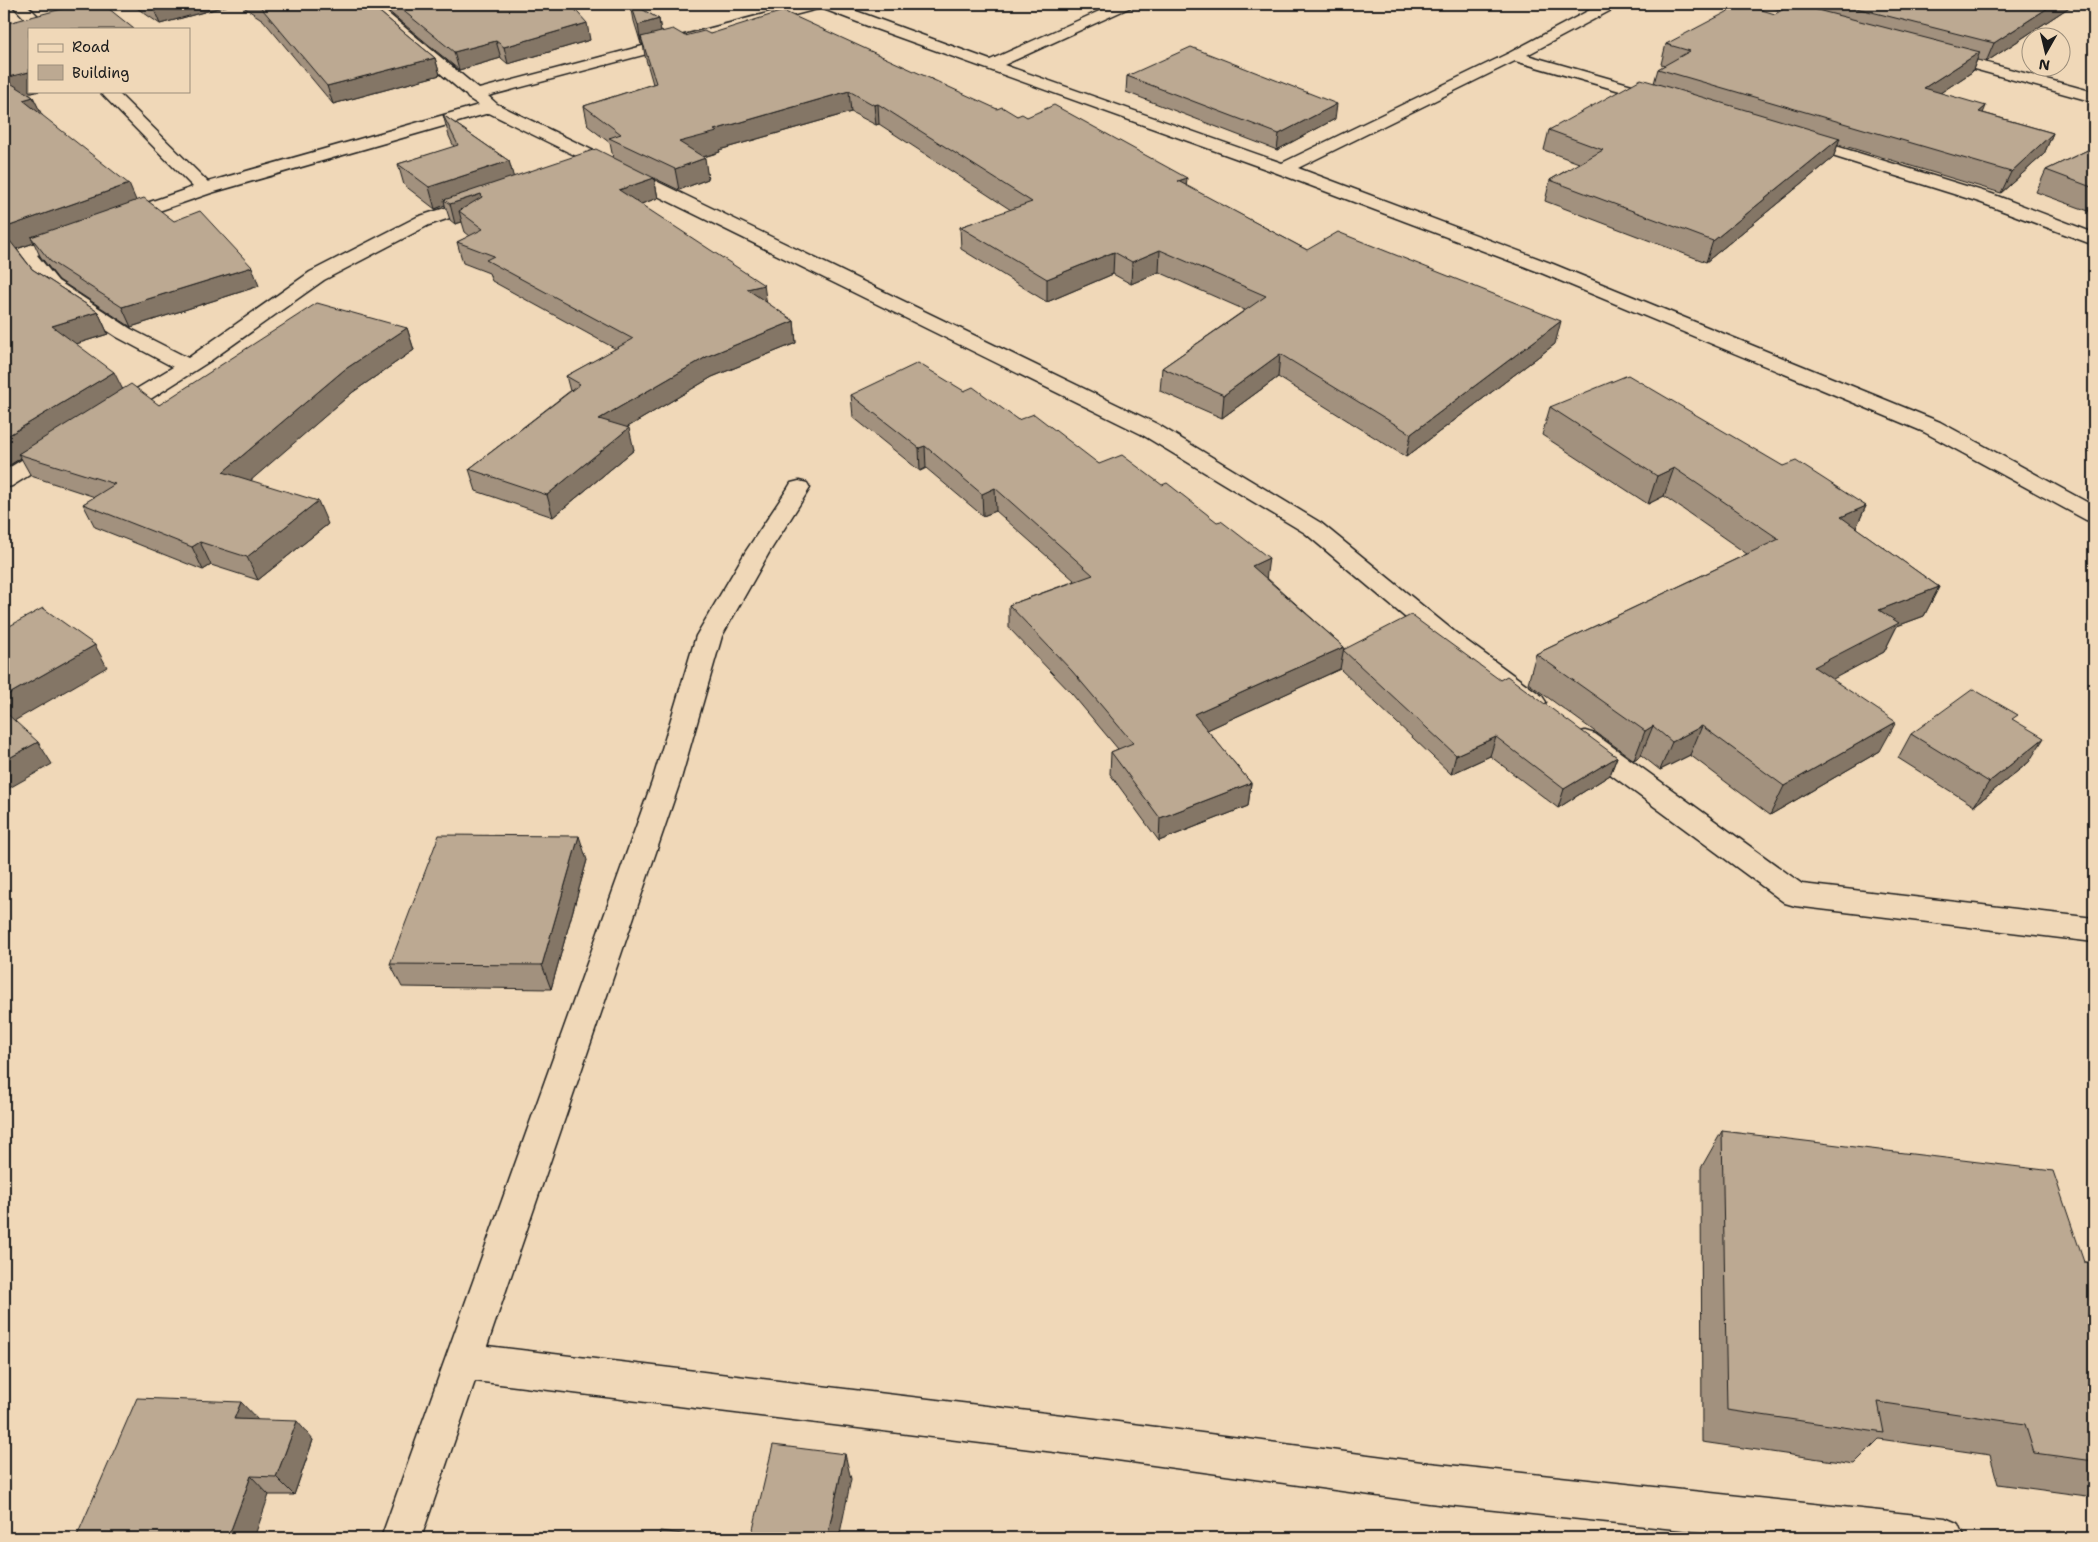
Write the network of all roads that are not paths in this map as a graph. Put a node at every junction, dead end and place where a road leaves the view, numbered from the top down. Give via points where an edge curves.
1 (18, 4) edge
2 (375, 4) edge
3 (818, 4) edge
4 (825, 4) edge
5 (1126, 4) edge
6 (1612, 4) edge
7 (1740, 4) edge
8 (1826, 26) edge
9 (43, 28) edge
10 (1922, 51) edge
11 (1514, 56) junction
12 (991, 65) junction
13 (108, 92) edge
14 (2094, 97) edge
15 (482, 101) junction
16 (1677, 103) edge
17 (1782, 134) edge
18 (601, 161) junction
19 (1283, 169) junction
20 (573, 170) edge
21 (205, 189) junction
22 (498, 196) edge
23 (106, 224) edge
24 (88, 230) edge
25 (2094, 240) edge
26 (25, 252) junction
27 (4, 260) edge
28 (188, 366) junction
29 (96, 424) edge
30 (71, 439) edge
31 (4, 480) edge
32 (799, 488) dead end
33 (2094, 515) edge
34 (2094, 930) edge
35 (463, 1361) junction
36 (401, 1538) edge
37 (1945, 1538) edge

1 - 9 street
2 - 15 street via 378,13
3 - 15 street
4 - 12 street
5 - 12 street
6 - 11 street
7 - 8 street
10 - 14 street
11 - 16 street
11 - 19 street
12 - 19 street
13 - 21 street
15 - 18 street
15 - 21 street
17 - 25 street via 1990,200
18 - 20 street
18 - 34 street via 1149,429 1313,528 1447,639 1795,895
19 - 33 street via 1546,268 1914,420 2022,474
21 - 23 street
22 - 28 street via 423,221 317,276
24 - 26 street
26 - 27 street
26 - 28 street via 51,285 124,333
28 - 29 street
30 - 31 street
32 - 35 street via 758,550 709,636 666,782
35 - 36 street
35 - 37 street via 1095,1438 1429,1483

